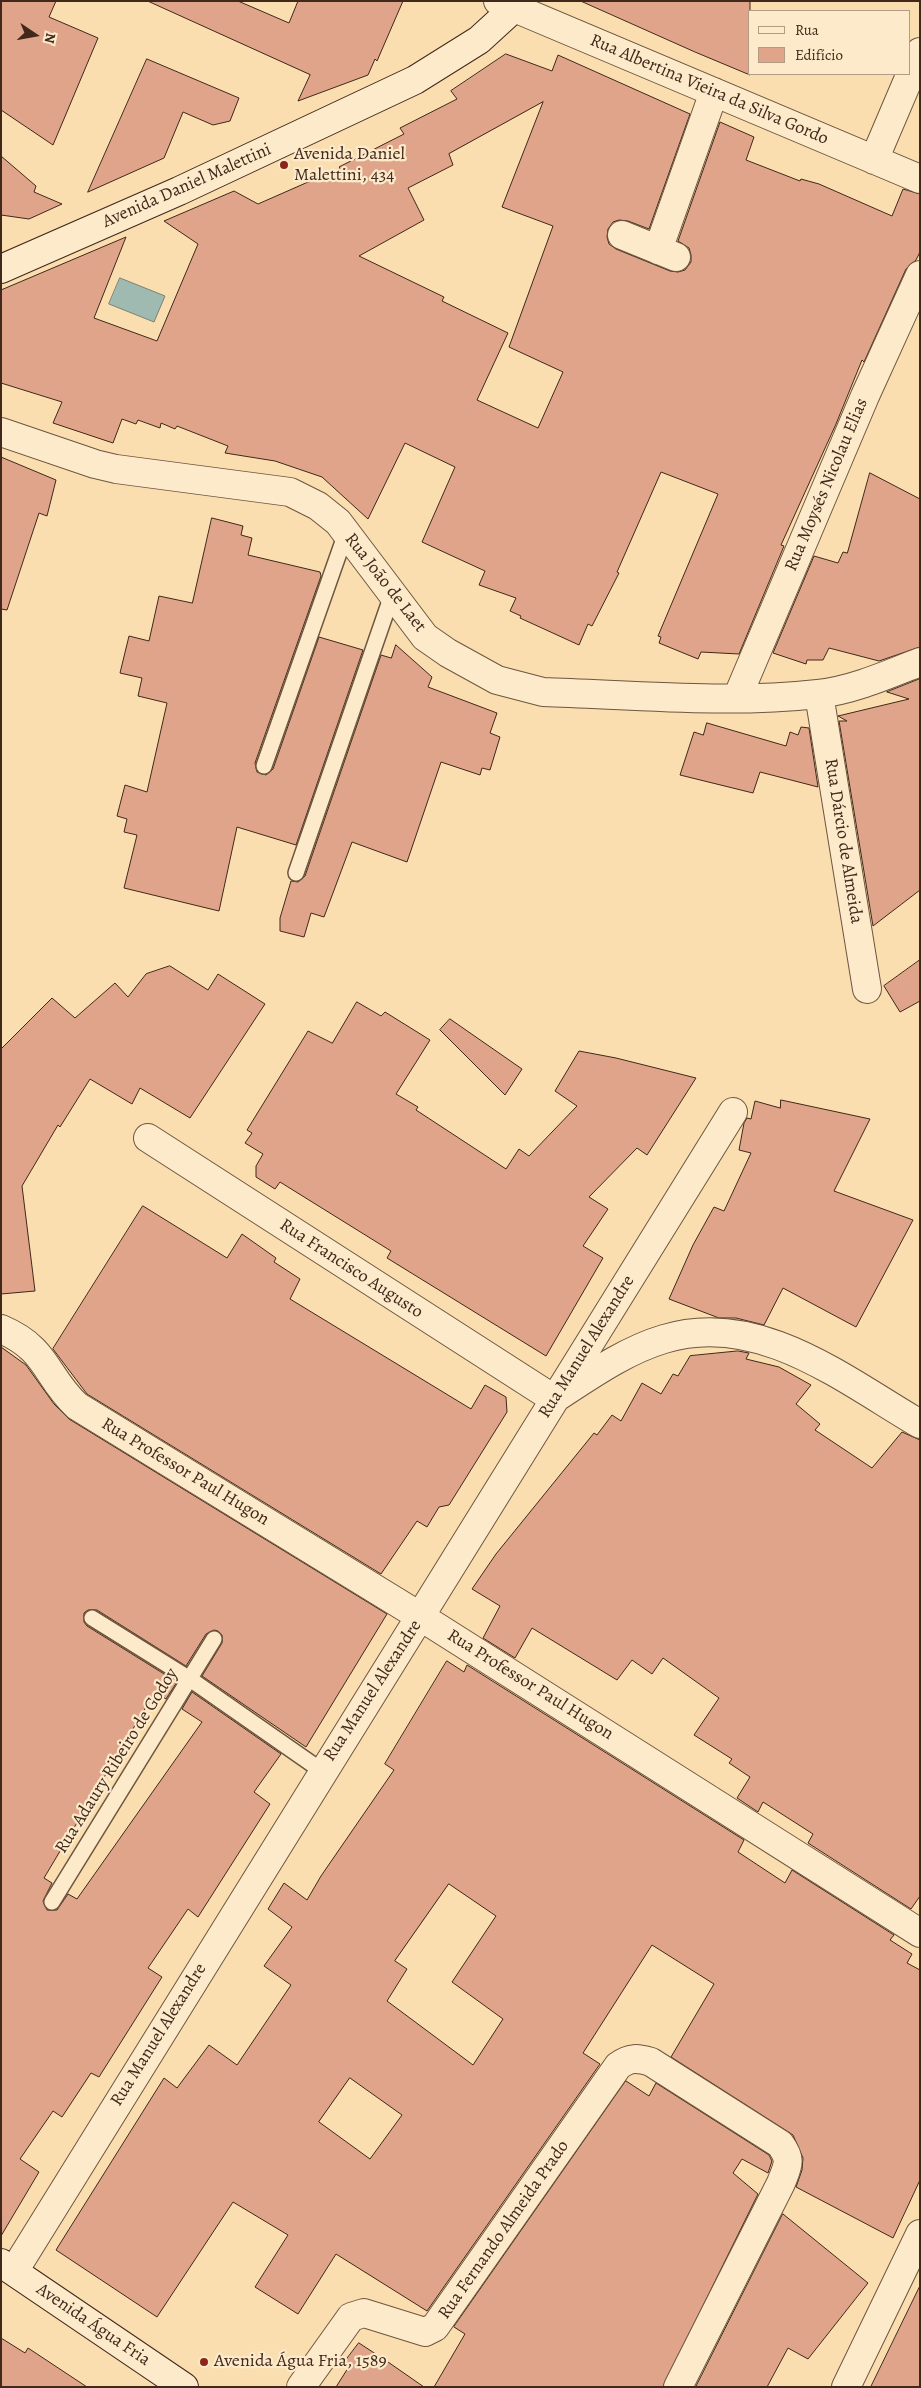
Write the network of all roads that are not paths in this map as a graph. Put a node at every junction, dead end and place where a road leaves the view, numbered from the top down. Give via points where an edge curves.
1 (510, 4) edge
2 (920, 52) edge
3 (911, 73) edge
4 (910, 75) edge
5 (714, 92) junction
6 (874, 160) junction
7 (920, 179) edge
8 (622, 235) dead end
9 (1, 268) edge
10 (920, 274) edge
11 (1, 432) edge
12 (346, 533) junction
13 (392, 595) junction
14 (920, 662) edge
15 (819, 694) junction
16 (737, 698) junction
17 (264, 766) dead end
18 (296, 873) dead end
19 (867, 989) dead end
20 (733, 1112) dead end
21 (148, 1138) dead end
22 (1, 1329) edge
23 (554, 1399) junction
24 (920, 1424) edge
25 (421, 1616) junction
26 (92, 1618) dead end
27 (214, 1639) dead end
28 (190, 1679) junction
29 (322, 1771) junction
30 (52, 1902) dead end
31 (920, 1933) edge
32 (920, 2234) edge
33 (7, 2267) edge
34 (184, 2387) edge
35 (302, 2387) edge
36 (678, 2387) edge
37 (846, 2387) edge

1 - 5 street, Rua Albertina Vieira da Silva Gordo
1 - 9 street, Avenida Daniel Malettini via 479,40 415,80 179,191
2 - 3 street
4 - 6 street
5 - 6 street, Rua Albertina Vieira da Silva Gordo
5 - 8 street via 667,254
6 - 7 street, Rua Albertina Vieira da Silva Gordo
10 - 16 street, Rua Moysés Nicolau Elias
11 - 12 street, Rua João de Laet via 102,466 290,492 318,506
12 - 13 street, Rua João de Laet
12 - 17 lane
13 - 16 street, Rua João de Laet via 426,637 441,648 490,676 524,688 543,692
13 - 18 lane
14 - 15 street, Rua João de Laet via 878,679
15 - 16 street, Rua João de Laet
15 - 19 street, Rua Dárcio de Almeida
20 - 23 street, Rua Manuel Alexandre
21 - 23 street, Rua Francisco Augusto
22 - 25 street, Rua Professor Paul Hugon via 20,1337 37,1351 77,1406
23 - 24 street via 608,1364 664,1339 705,1331 742,1334 773,1343 807,1358
23 - 25 street, Rua Manuel Alexandre
25 - 29 street, Rua Manuel Alexandre
25 - 31 street, Rua Professor Paul Hugon
26 - 28 lane
27 - 28 lane, Rua Adaury Ribeiro de Godoy
28 - 29 lane
28 - 30 lane, Rua Adaury Ribeiro de Godoy
29 - 33 street, Rua Manuel Alexandre
32 - 37 street
33 - 34 street, Avenida Água Fria
35 - 36 street, Rua Fernando Almeida Prado via 351,2317 358,2313 425,2332 436,2327 618,2066 637,2058 651,2062 780,2144 788,2155 788,2167 781,2183

